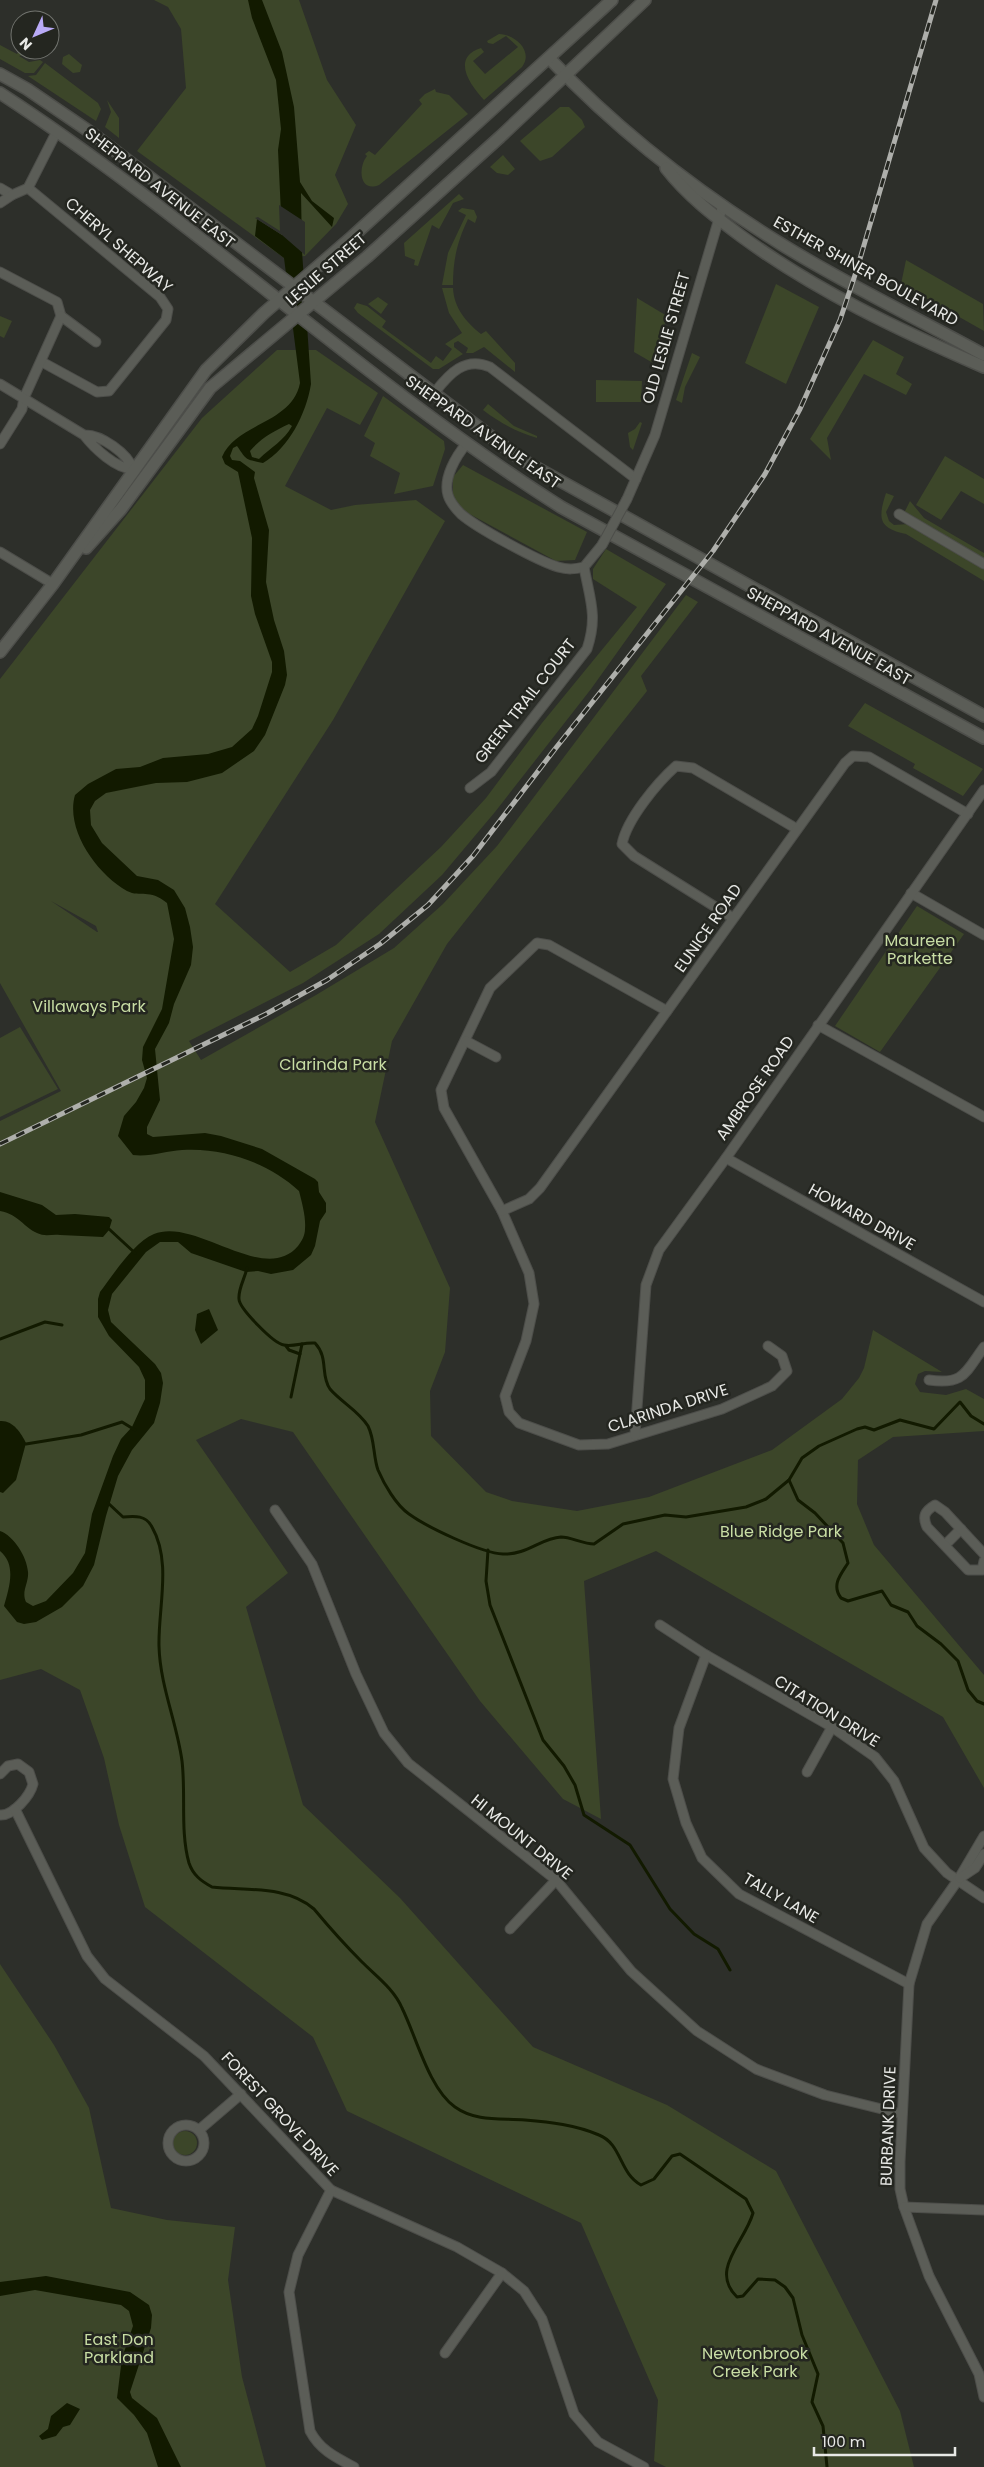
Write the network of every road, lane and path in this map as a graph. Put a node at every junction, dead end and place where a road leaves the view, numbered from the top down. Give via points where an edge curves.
1 (612, 0) edge
2 (644, 0) edge
3 (550, 58) junction
4 (0, 74) edge
5 (566, 75) junction
6 (0, 93) edge
7 (58, 131) junction
8 (660, 161) junction
9 (0, 188) edge
10 (28, 188) junction
11 (12, 194) junction
12 (0, 203) edge
13 (723, 205) junction
14 (717, 219) junction
15 (0, 272) edge
16 (296, 287) junction
17 (278, 301) junction
18 (314, 301) junction
19 (61, 316) junction
20 (297, 316) junction
21 (96, 342) dead end
22 (984, 355) edge
23 (42, 362) junction
24 (984, 367) edge
25 (0, 384) edge
26 (435, 392) junction
27 (24, 398) junction
28 (467, 443) junction
29 (0, 444) edge
30 (133, 469) junction
31 (144, 477) junction
32 (636, 479) junction
33 (899, 514) dead end
34 (0, 552) edge
35 (984, 564) edge
36 (584, 567) junction
37 (53, 584) junction
38 (0, 652) edge
39 (984, 716) edge
40 (984, 738) edge
41 (470, 788) dead end
42 (983, 795) edge
43 (968, 814) junction
44 (797, 829) junction
45 (911, 893) junction
46 (733, 918) junction
47 (984, 935) edge
48 (667, 1011) junction
49 (818, 1025) junction
50 (466, 1041) junction
51 (496, 1057) dead end
52 (984, 1117) edge
53 (726, 1158) junction
54 (502, 1212) junction
55 (984, 1302) edge
56 (768, 1346) dead end
57 (984, 1347) edge
58 (929, 1380) dead end
59 (635, 1435) junction
60 (275, 1510) dead end
61 (961, 1529) junction
62 (946, 1544) junction
63 (984, 1554) edge
64 (984, 1561) edge
65 (660, 1625) dead end
66 (706, 1655) junction
67 (832, 1728) junction
68 (807, 1772) dead end
69 (0, 1774) edge
70 (15, 1809) junction
71 (0, 1815) edge
72 (984, 1836) edge
73 (984, 1854) edge
74 (556, 1880) junction
75 (958, 1880) junction
76 (984, 1898) edge
77 (510, 1929) dead end
78 (909, 1984) junction
79 (241, 2094) junction
80 (902, 2114) junction
81 (199, 2130) junction
82 (331, 2190) junction
83 (904, 2208) junction
84 (984, 2210) edge
85 (502, 2273) junction
86 (445, 2353) dead end
87 (982, 2373) edge
88 (984, 2397) edge
89 (354, 2467) edge
90 (644, 2467) edge

1 - 3 main road, LESLIE STREET
2 - 5 main road, LESLIE STREET
3 - 5 main road, ESTHER SHINER BOULEVARD
3 - 16 main road, LESLIE STREET
4 - 16 main road, SHEPPARD AVENUE EAST via 94,134
5 - 8 main road, ESTHER SHINER BOULEVARD
5 - 18 main road, LESLIE STREET
6 - 7 main road, SHEPPARD AVENUE EAST
7 - 10 street
7 - 17 main road, SHEPPARD AVENUE EAST
8 - 13 main road, ESTHER SHINER BOULEVARD
8 - 14 main road, ESTHER SHINER BOULEVARD via 679,185
9 - 11 street
10 - 11 street
10 - 23 street, CHERYL SHEPWAY via 160,297 168,309 166,320 109,391 97,392
11 - 12 street
13 - 14 street, OLD LESLIE STREET
13 - 22 main road, ESTHER SHINER BOULEVARD via 832,274
14 - 24 main road, ESTHER SHINER BOULEVARD via 769,256 854,306 916,338
14 - 32 street, OLD LESLIE STREET via 655,435
15 - 19 street via 57,302
16 - 17 main road, LESLIE STREET
16 - 18 main road, SHEPPARD AVENUE EAST
17 - 20 main road, SHEPPARD AVENUE EAST
17 - 30 main road, LESLIE STREET via 206,370
18 - 20 main road, LESLIE STREET
18 - 26 main road, SHEPPARD AVENUE EAST
19 - 21 street
19 - 23 street
20 - 28 main road, SHEPPARD AVENUE EAST
20 - 31 main road, LESLIE STREET via 210,388
23 - 27 street
25 - 27 street
26 - 32 street via 461,366 475,363 490,367
26 - 39 main road, SHEPPARD AVENUE EAST via 519,458
27 - 29 street via 22,409
27 - 30 street via 84,435 124,469
28 - 36 street via 448,474 447,494 462,515 550,564 570,570
28 - 40 main road, SHEPPARD AVENUE EAST via 560,506
30 - 31 street
30 - 37 main road, LESLIE STREET
31 - 37 main road, LESLIE STREET via 121,509
32 - 36 street, OLD LESLIE STREET, bridge via 602,545
33 - 35 street
34 - 37 street
36 - 41 street, GREEN TRAIL COURT via 593,612 593,630 587,649 491,772
37 - 38 main road, LESLIE STREET
42 - 43 street, AMBROSE ROAD
43 - 44 street, EUNICE ROAD via 870,757 853,756 837,772
43 - 45 street, AMBROSE ROAD
44 - 46 street, EUNICE ROAD
44 - 46 street via 693,768 676,766 662,779 625,832 622,844 634,856
45 - 47 street
45 - 49 street, AMBROSE ROAD
46 - 48 street, EUNICE ROAD
48 - 50 street, CLARINDA DRIVE via 549,945 537,943 490,988
48 - 54 street, EUNICE ROAD via 540,1188 529,1199
49 - 52 street
49 - 53 street, AMBROSE ROAD
50 - 51 street
50 - 54 street, CLARINDA DRIVE via 441,1090 444,1108
53 - 55 street, HOWARD DRIVE
53 - 59 street, AMBROSE ROAD via 659,1250 646,1284
54 - 59 street, CLARINDA DRIVE via 529,1273 534,1304 526,1341 505,1396 509,1412 520,1423 579,1445 608,1444
56 - 59 street, CLARINDA DRIVE via 782,1356 786,1372 772,1386 722,1409
57 - 58 street via 961,1377 951,1382
60 - 74 street, HI MOUNT DRIVE via 312,1564 356,1674 384,1733 408,1763
61 - 62 street
61 - 62 street via 935,1505 926,1511 927,1527
61 - 63 street
62 - 64 street via 968,1570 982,1570
65 - 66 street, CITATION DRIVE
66 - 67 street, CITATION DRIVE
66 - 78 street, TALLY LANE via 679,1728 673,1779 686,1823 702,1858 739,1894
67 - 68 street
67 - 75 street, CITATION DRIVE via 875,1757 894,1781 924,1848
69 - 70 street via 8,1766 18,1764 32,1777 32,1788
70 - 71 street via 8,1815
70 - 79 street, FOREST GROVE DRIVE via 87,1956 105,1980 204,2056
72 - 75 street, BURBANK DRIVE
73 - 75 street, BURBANK DRIVE via 975,1868
74 - 77 street
74 - 80 street, HI MOUNT DRIVE via 631,1971 696,2031 756,2069 826,2095
75 - 76 street, CITATION DRIVE
75 - 78 street, BURBANK DRIVE via 927,1924
78 - 80 street, BURBANK DRIVE
79 - 81 street
79 - 82 street, FOREST GROVE DRIVE
80 - 83 street, BURBANK DRIVE via 900,2189
81 - 81 street via 182,2125 172,2131 168,2143 176,2158 187,2161 198,2157 204,2147
82 - 85 street, FOREST GROVE DRIVE via 457,2247
82 - 89 street via 298,2255 289,2292 310,2431 325,2451
83 - 84 street
83 - 87 street, BURBANK DRIVE via 929,2276
85 - 86 street
85 - 90 street, FOREST GROVE DRIVE via 524,2291 542,2319 574,2414 598,2442
87 - 88 street, BURBANK DRIVE

